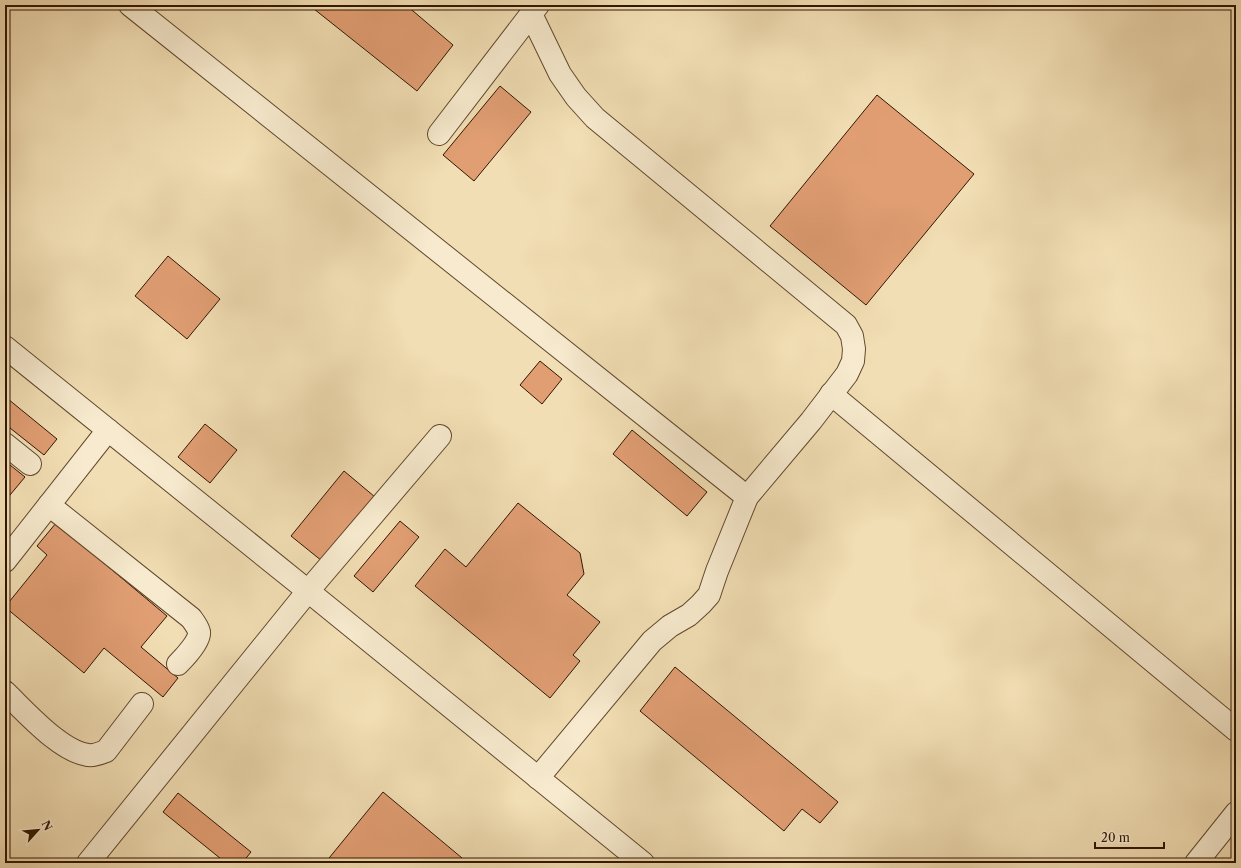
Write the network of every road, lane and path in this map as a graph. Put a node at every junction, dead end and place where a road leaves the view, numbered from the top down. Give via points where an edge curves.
1 (130, 5) edge
2 (534, 9) edge
3 (439, 134) dead end
4 (5, 347) edge
5 (831, 394) junction
6 (108, 430) junction
7 (440, 436) dead end
8 (5, 444) edge
9 (30, 464) dead end
10 (747, 497) junction
11 (49, 505) junction
12 (5, 561) edge
13 (308, 591) junction
14 (178, 664) dead end
15 (5, 692) edge
16 (142, 704) dead end
17 (1236, 730) edge
18 (538, 778) junction
19 (1236, 813) edge
20 (88, 863) edge
21 (643, 863) edge
22 (1196, 863) edge

1 - 10 lane
2 - 3 lane
2 - 5 lane via 548,51 560,74 595,118 846,325 852,336 853,361 847,374
4 - 6 lane
5 - 10 lane
5 - 17 lane
6 - 11 lane
6 - 13 lane
7 - 13 lane
8 - 9 lane
10 - 18 lane via 709,595 689,615 652,640
11 - 12 lane
11 - 14 lane via 191,618 200,633
13 - 18 lane
13 - 20 lane
15 - 16 lane via 53,738 71,750 89,755 106,750
18 - 21 lane
19 - 22 lane

